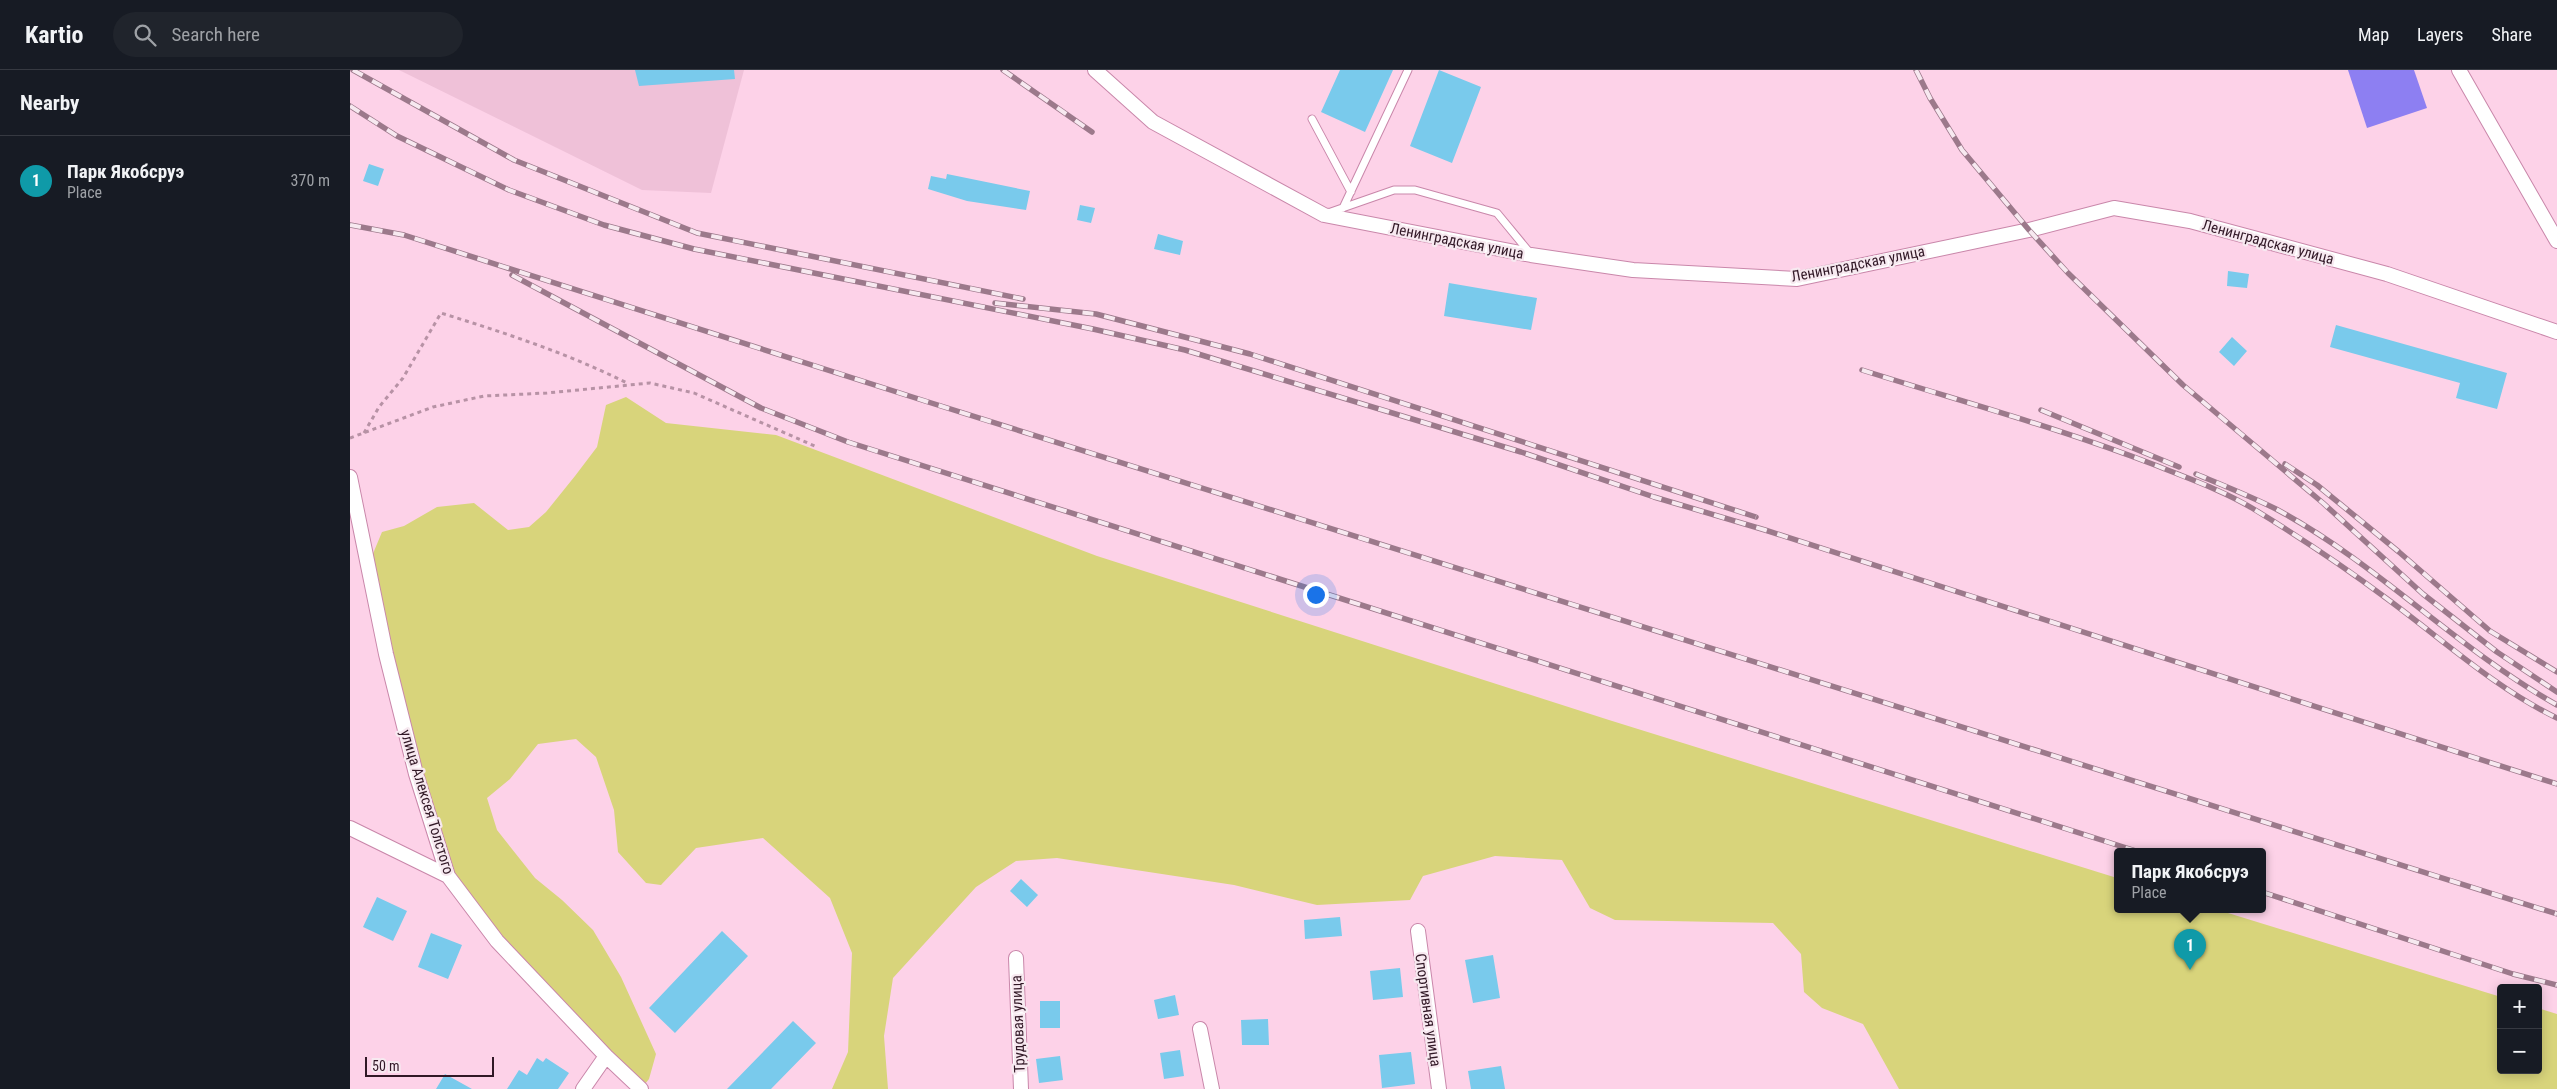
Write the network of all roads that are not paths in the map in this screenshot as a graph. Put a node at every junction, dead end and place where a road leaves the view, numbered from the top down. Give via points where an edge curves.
1 (1095, 70) edge
2 (1408, 70) edge
3 (2459, 70) edge
4 (1312, 119) dead end
5 (1351, 192) junction
6 (1343, 208) junction
7 (1324, 214) junction
8 (2557, 241) edge
9 (1531, 255) junction
10 (2557, 332) edge
11 (350, 477) edge
12 (350, 828) edge
13 (448, 876) junction
14 (1418, 931) dead end
15 (1016, 958) dead end
16 (1200, 1029) dead end
17 (606, 1056) junction
18 (583, 1089) edge
19 (641, 1089) edge
20 (1021, 1089) edge
21 (1212, 1089) edge
22 (1438, 1089) edge

1 - 7 street, Ленинградская улица via 1153,122
2 - 5 lane
3 - 8 street
4 - 5 lane
5 - 6 lane
6 - 7 lane
6 - 9 lane via 1394,190 1415,190 1497,213
7 - 9 street, Ленинградская улица
9 - 10 street, Ленинградская улица via 1633,270 1797,279 2029,230 2114,208 2190,221 2387,274
11 - 13 street, улица Алексея Толстого via 386,654 413,765
12 - 13 street
13 - 17 street, улица Алексея Толстого via 497,941
14 - 22 street, Спортивная улица
15 - 20 street, Трудовая улица
16 - 21 street
17 - 18 street
17 - 19 street, улица Алексея Толстого

